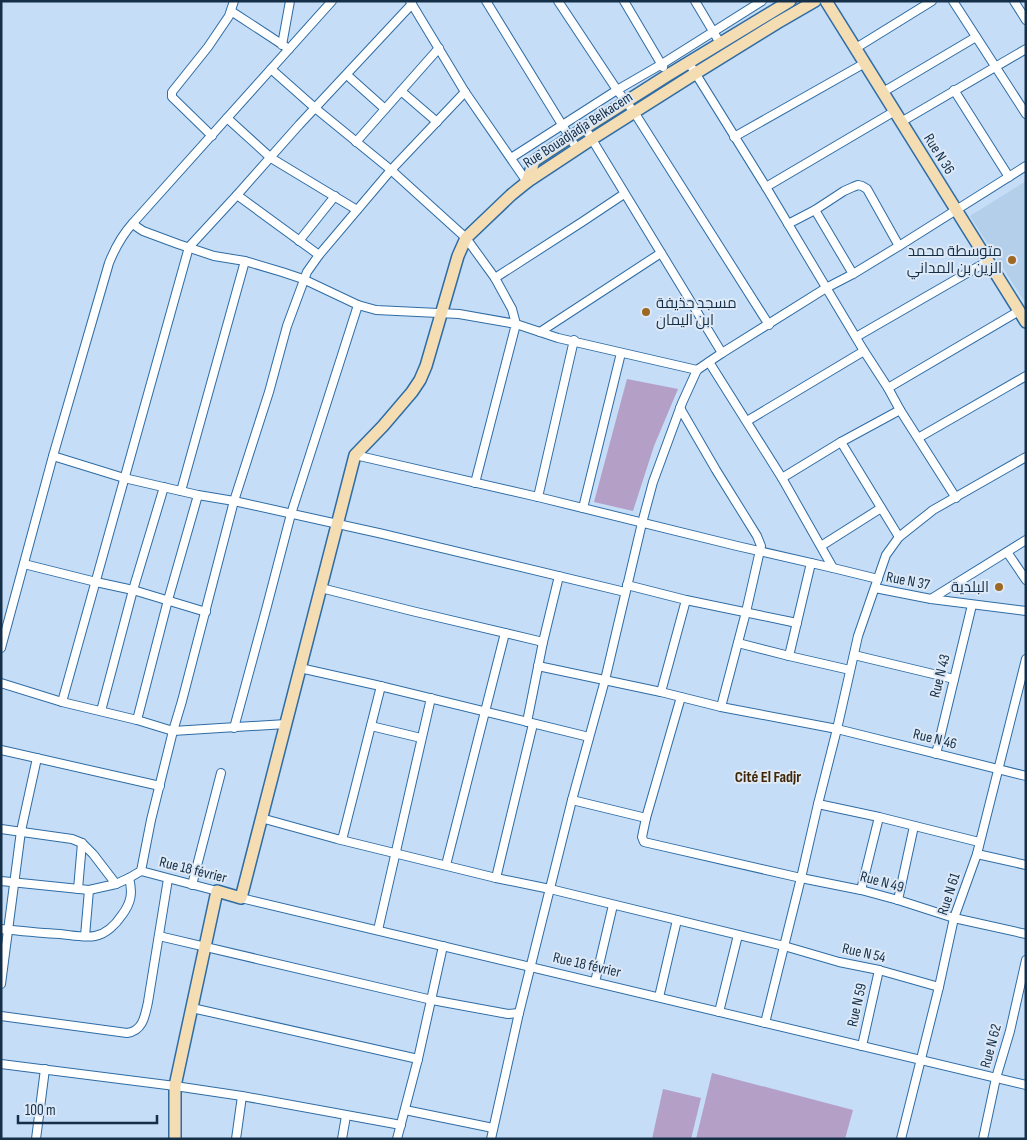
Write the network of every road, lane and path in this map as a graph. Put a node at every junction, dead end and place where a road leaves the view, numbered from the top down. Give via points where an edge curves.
1 (234, 1) edge
2 (290, 1) edge
3 (332, 1) edge
4 (486, 1) edge
5 (558, 1) edge
6 (624, 1) edge
7 (695, 1) edge
8 (763, 1) edge
9 (790, 1) edge
10 (815, 1) edge
11 (826, 1) edge
12 (932, 1) edge
13 (953, 1) edge
14 (1017, 2) edge
15 (411, 3) edge
16 (231, 11) junction
17 (770, 12) junction
18 (1026, 20) edge
19 (713, 32) junction
20 (976, 37) junction
21 (720, 43) junction
22 (286, 47) junction
23 (438, 48) junction
24 (856, 48) junction
25 (1026, 49) edge
26 (689, 63) junction
27 (865, 63) junction
28 (662, 64) junction
29 (995, 66) junction
30 (271, 69) junction
31 (696, 73) junction
32 (347, 74) junction
33 (668, 75) junction
34 (617, 90) junction
35 (954, 90) junction
36 (401, 91) junction
37 (465, 92) junction
38 (883, 92) junction
39 (627, 102) junction
40 (315, 108) junction
41 (385, 109) junction
42 (895, 111) junction
43 (634, 112) junction
44 (1026, 114) edge
45 (227, 118) junction
46 (437, 122) junction
47 (901, 122) junction
48 (561, 126) junction
49 (585, 128) junction
50 (212, 136) junction
51 (734, 137) junction
52 (569, 138) junction
53 (592, 139) junction
54 (356, 142) junction
55 (576, 150) junction
56 (271, 158) junction
57 (511, 158) junction
58 (1026, 166) edge
59 (391, 170) junction
60 (1009, 177) junction
61 (527, 182) junction
62 (766, 187) junction
63 (624, 194) junction
64 (237, 195) junction
65 (335, 196) junction
66 (356, 210) junction
67 (816, 210) junction
68 (956, 210) junction
69 (133, 223) junction
70 (788, 224) junction
71 (466, 238) junction
72 (300, 240) junction
73 (899, 246) junction
74 (189, 248) junction
75 (661, 253) junction
76 (319, 255) junction
77 (245, 262) junction
78 (988, 262) junction
79 (853, 274) junction
80 (495, 278) junction
81 (303, 279) junction
82 (826, 288) junction
83 (358, 305) junction
84 (1019, 312) junction
85 (440, 313) junction
86 (1026, 322) edge
87 (516, 324) junction
88 (769, 325) junction
89 (540, 332) junction
90 (856, 337) junction
91 (574, 340) junction
92 (864, 351) junction
93 (621, 353) junction
94 (722, 353) junction
95 (709, 362) junction
96 (697, 370) junction
97 (1026, 376) edge
98 (888, 388) junction
99 (680, 408) junction
100 (900, 410) junction
101 (747, 421) junction
102 (918, 438) junction
103 (841, 442) junction
104 (355, 455) junction
105 (54, 456) junction
106 (1026, 457) edge
107 (124, 478) junction
108 (782, 478) junction
109 (475, 483) junction
110 (164, 486) junction
111 (181, 491) junction
112 (198, 495) junction
113 (538, 497) junction
114 (956, 498) junction
115 (234, 501) junction
116 (583, 508) junction
117 (881, 508) junction
118 (291, 514) junction
119 (642, 523) junction
120 (337, 525) junction
121 (899, 538) junction
122 (1026, 540) edge
123 (821, 546) junction
124 (760, 552) junction
125 (1007, 552) junction
126 (811, 563) junction
127 (24, 564) junction
128 (833, 568) junction
129 (559, 576) junction
130 (878, 579) junction
131 (1026, 580) edge
132 (96, 582) junction
133 (321, 588) junction
134 (626, 588) junction
135 (875, 588) junction
136 (133, 590) junction
137 (932, 599) junction
138 (168, 600) junction
139 (686, 600) junction
140 (972, 605) junction
141 (1026, 611) edge
142 (206, 612) junction
143 (746, 612) junction
144 (797, 623) junction
145 (505, 633) junction
146 (543, 642) junction
147 (738, 643) junction
148 (1, 648) edge
149 (854, 655) junction
150 (789, 656) junction
151 (1026, 659) edge
152 (538, 666) junction
153 (300, 668) junction
154 (850, 670) junction
155 (954, 679) junction
156 (605, 680) junction
157 (1, 683) edge
158 (381, 686) junction
159 (661, 692) junction
160 (681, 697) junction
161 (430, 698) junction
162 (62, 702) junction
163 (722, 707) junction
164 (101, 711) junction
165 (485, 711) junction
166 (137, 720) junction
167 (530, 723) junction
168 (286, 724) junction
169 (371, 726) junction
170 (234, 728) junction
171 (837, 729) junction
172 (172, 731) junction
173 (589, 737) junction
174 (421, 738) junction
175 (1, 750) edge
176 (936, 754) junction
177 (37, 758) junction
178 (998, 769) junction
179 (221, 773) dead end
180 (1026, 776) edge
181 (160, 786) junction
182 (572, 800) junction
183 (818, 804) junction
184 (879, 817) junction
185 (262, 818) junction
186 (646, 818) junction
187 (914, 826) junction
188 (1, 829) edge
189 (21, 832) junction
190 (342, 840) junction
191 (980, 842) junction
192 (82, 843) junction
193 (395, 852) junction
194 (977, 854) junction
195 (446, 865) junction
196 (1026, 865) edge
197 (141, 872) junction
198 (129, 878) junction
199 (496, 878) junction
200 (801, 878) junction
201 (168, 879) junction
202 (1, 881) edge
203 (14, 882) junction
204 (116, 884) junction
205 (192, 885) junction
206 (78, 889) junction
207 (550, 889) junction
208 (89, 890) junction
209 (861, 890) junction
210 (217, 891) junction
211 (241, 898) junction
212 (898, 900) junction
213 (613, 905) junction
214 (954, 918) junction
215 (677, 920) junction
216 (5, 930) edge
217 (378, 930) junction
218 (1026, 934) edge
219 (738, 935) junction
220 (85, 936) junction
221 (159, 936) junction
222 (204, 946) junction
223 (443, 946) junction
224 (784, 946) junction
225 (1026, 960) edge
226 (532, 967) junction
227 (879, 970) junction
228 (2, 980) edge
229 (595, 982) junction
230 (939, 987) junction
231 (1022, 995) edge
232 (659, 997) junction
233 (432, 1000) junction
234 (192, 1008) junction
235 (720, 1012) junction
236 (520, 1013) junction
237 (1, 1016) edge
238 (765, 1023) junction
239 (862, 1046) junction
240 (418, 1059) junction
241 (921, 1060) junction
242 (1, 1064) edge
243 (45, 1069) junction
244 (996, 1078) junction
245 (1026, 1085) edge
246 (175, 1086) junction
247 (242, 1096) junction
248 (404, 1110) junction
249 (346, 1116) junction
250 (401, 1125) junction
251 (493, 1128) junction
252 (36, 1139) edge
253 (175, 1139) edge
254 (236, 1139) edge
255 (342, 1139) edge
256 (397, 1139) edge
257 (491, 1139) edge
258 (900, 1139) edge
259 (983, 1139) edge

1 - 16 street
2 - 22 street
3 - 22 street
4 - 48 street
5 - 34 street
6 - 28 street
7 - 19 street
8 - 17 street
8 - 19 street
9 - 17 street, Rue Bouadjadja Belkacem
10 - 31 street, Rue Bouadjadja Belkacem
11 - 24 street, Rue N 36
12 - 24 street
13 - 20 street
14 - 18 street
15 - 23 street
15 - 32 street
16 - 22 street
16 - 50 street via 171,95
17 - 21 street, Rue Bouadjadja Belkacem
19 - 21 street
19 - 28 street
20 - 29 street
20 - 38 street
21 - 26 street, Rue Bouadjadja Belkacem
22 - 30 street
23 - 36 street
23 - 37 street
24 - 27 street, Rue N 36
25 - 29 street
26 - 31 street
26 - 33 street, Rue Bouadjadja Belkacem
27 - 38 street, Rue N 36
27 - 51 street
28 - 33 street
28 - 34 street
29 - 35 street
29 - 44 street
30 - 40 street
30 - 45 street
31 - 43 street, Rue Bouadjadja Belkacem
31 - 51 street
32 - 40 street
32 - 41 street
33 - 39 street, Rue Bouadjadja Belkacem
34 - 39 street
34 - 48 street
35 - 47 street
35 - 60 street
36 - 41 street
36 - 46 street
37 - 46 street
37 - 57 street
38 - 42 street, Rue N 36
39 - 43 street
39 - 49 street, Rue Bouadjadja Belkacem
40 - 54 street
40 - 56 street
41 - 54 street
42 - 47 street, Rue N 36
42 - 62 street
43 - 53 street, Rue Bouadjadja Belkacem
43 - 88 street
45 - 50 street
45 - 56 street
46 - 59 street
47 - 68 street, Rue N 36
48 - 52 street
48 - 57 street
49 - 52 street, Rue Bouadjadja Belkacem
49 - 53 street
50 - 69 street
51 - 62 street
52 - 55 street
52 - 61 street, Rue Bouadjadja Belkacem via 534,161
53 - 55 street, Rue Bouadjadja Belkacem
53 - 63 street
54 - 59 street
55 - 61 street, Rue Bouadjadja Belkacem
56 - 64 street
56 - 65 street
57 - 61 street
58 - 60 street
59 - 66 street
59 - 71 street
60 - 68 street
61 - 71 street
62 - 70 street
63 - 75 street
63 - 80 street
64 - 72 street
64 - 74 street
65 - 66 street
65 - 72 street
66 - 76 street
67 - 70 street
67 - 73 street via 844,191 862,186 867,189
67 - 79 street
68 - 73 street
68 - 78 street, Rue N 36
69 - 74 street via 143,231
69 - 105 street via 115,248 109,263
70 - 82 street
71 - 80 street
71 - 85 street
72 - 76 street
73 - 79 street
74 - 77 street
74 - 107 street
75 - 89 street
75 - 94 street
76 - 81 street
77 - 81 street
77 - 111 street
78 - 84 street, Rue N 36
78 - 90 street
79 - 82 street
80 - 87 street via 512,309
81 - 83 street
81 - 115 street
82 - 88 street
82 - 90 street
83 - 85 street via 376,310
83 - 118 street
84 - 86 street, Rue N 36
84 - 98 street
85 - 87 street
85 - 104 street via 420,380 384,426
87 - 89 street
87 - 109 street
88 - 94 street
89 - 91 street
90 - 92 street
91 - 93 street
91 - 113 street
92 - 98 street
92 - 101 street
93 - 96 street
93 - 116 street
94 - 95 street
95 - 96 street
95 - 101 street
96 - 99 street
97 - 102 street
98 - 100 street
99 - 119 street
99 - 124 street via 758,536
100 - 102 street
100 - 103 street
101 - 108 street
102 - 114 street
103 - 108 street
103 - 117 street
104 - 109 street
104 - 120 street
105 - 107 street
105 - 127 street
106 - 114 street
107 - 110 street
107 - 132 street
108 - 123 street
109 - 113 street
110 - 111 street
110 - 136 street
111 - 112 street
112 - 115 street
112 - 138 street
113 - 116 street
114 - 121 street via 933,510
115 - 118 street
115 - 142 street
116 - 119 street
117 - 121 street
117 - 123 street
118 - 120 street
118 - 170 street
119 - 124 street
119 - 134 street
120 - 129 street
120 - 133 street
121 - 130 street via 886,555
122 - 125 street
123 - 128 street
124 - 126 street
124 - 143 street
125 - 131 street
125 - 137 street
126 - 128 street
126 - 144 street
127 - 132 street
127 - 148 street
128 - 130 street
129 - 134 street
129 - 146 street
130 - 135 street
132 - 136 street
132 - 162 street
133 - 145 street
133 - 153 street
134 - 139 street
134 - 156 street
135 - 137 street, Rue N 37
135 - 149 street
136 - 138 street
136 - 164 street
137 - 140 street, Rue N 37
138 - 142 street
138 - 166 street
139 - 143 street
139 - 159 street
140 - 141 street, Rue N 37
140 - 155 street, Rue N 43
142 - 172 street
143 - 144 street
143 - 147 street
144 - 150 street
145 - 146 street
145 - 165 street
146 - 152 street
147 - 150 street
147 - 163 street
149 - 154 street
149 - 155 street
150 - 154 street
151 - 178 street, Rue N 61
152 - 156 street, Rue N 46
152 - 167 street
153 - 158 street
153 - 168 street
154 - 171 street
155 - 176 street, Rue N 43
156 - 159 street, Rue N 46
156 - 173 street
157 - 162 street
158 - 161 street
158 - 169 street
159 - 160 street, Rue N 46
160 - 163 street, Rue N 46
160 - 186 street, Rue N 49
161 - 165 street
161 - 174 street
162 - 164 street
163 - 171 street, Rue N 46
164 - 166 street
165 - 167 street
165 - 195 street
166 - 172 street
167 - 173 street
167 - 199 street
168 - 170 street
168 - 185 street
169 - 174 street
169 - 190 street
170 - 172 street
171 - 176 street, Rue N 46
171 - 183 street
172 - 181 street
173 - 182 street
174 - 193 street
175 - 177 street
176 - 178 street, Rue N 46
177 - 181 street
177 - 189 street
178 - 180 street, Rue N 46
178 - 191 street, Rue N 61
179 - 205 street
181 - 197 street
182 - 186 street
182 - 207 street
183 - 184 street
183 - 200 street
184 - 187 street
184 - 209 street
185 - 190 street, Rue N 54
185 - 211 street
186 - 200 street, Rue N 49 via 642,837 646,843
187 - 191 street
187 - 212 street
188 - 189 street
189 - 192 street
189 - 203 street
190 - 193 street, Rue N 54
191 - 194 street, Rue N 61
192 - 204 street
192 - 206 street
193 - 195 street, Rue N 54
193 - 217 street
194 - 196 street
194 - 214 street, Rue N 61
195 - 199 street, Rue N 54
197 - 198 street
197 - 201 street, Rue 18 février
198 - 204 street
198 - 220 street via 132,896 117,922 105,932
199 - 207 street, Rue N 54
200 - 209 street, Rue N 49
200 - 224 street
201 - 205 street, Rue 18 février
201 - 221 street
202 - 203 street
203 - 206 street
203 - 216 street
204 - 208 street
205 - 210 street, Rue 18 février
206 - 208 street
207 - 213 street, Rue N 54
207 - 226 street
208 - 220 street
209 - 212 street, Rue N 49
210 - 211 street, Rue 18 février
210 - 222 street
211 - 217 street, Rue 18 février
212 - 214 street, Rue N 49
213 - 215 street, Rue N 54
213 - 229 street
214 - 218 street, Rue N 49
214 - 230 street, Rue N 61
215 - 219 street, Rue N 54
215 - 232 street
216 - 220 street
216 - 228 street
217 - 223 street, Rue 18 février
219 - 224 street, Rue N 54
219 - 235 street
221 - 222 street
221 - 237 street via 144,1018 132,1033
222 - 233 street
222 - 234 street
223 - 226 street, Rue 18 février
223 - 233 street
224 - 227 street, Rue N 54
224 - 238 street
225 - 231 street, Rue N 62
226 - 229 street, Rue 18 février
226 - 236 street
227 - 230 street, Rue N 54
227 - 239 street, Rue N 59
229 - 232 street, Rue 18 février
230 - 241 street, Rue N 61
231 - 244 street, Rue N 62
232 - 235 street, Rue 18 février
233 - 236 street via 508,1014
233 - 240 street
234 - 240 street
234 - 246 street
235 - 238 street, Rue 18 février
236 - 251 street
238 - 239 street, Rue 18 février
239 - 241 street, Rue 18 février
240 - 248 street
241 - 244 street, Rue 18 février
241 - 258 street, Rue N 61
242 - 243 street
243 - 246 street
243 - 252 street
244 - 245 street, Rue 18 février
244 - 259 street, Rue N 62
246 - 247 street
246 - 253 street
247 - 249 street
247 - 254 street
248 - 250 street
248 - 251 street
249 - 250 street
249 - 255 street
250 - 256 street
251 - 257 street

